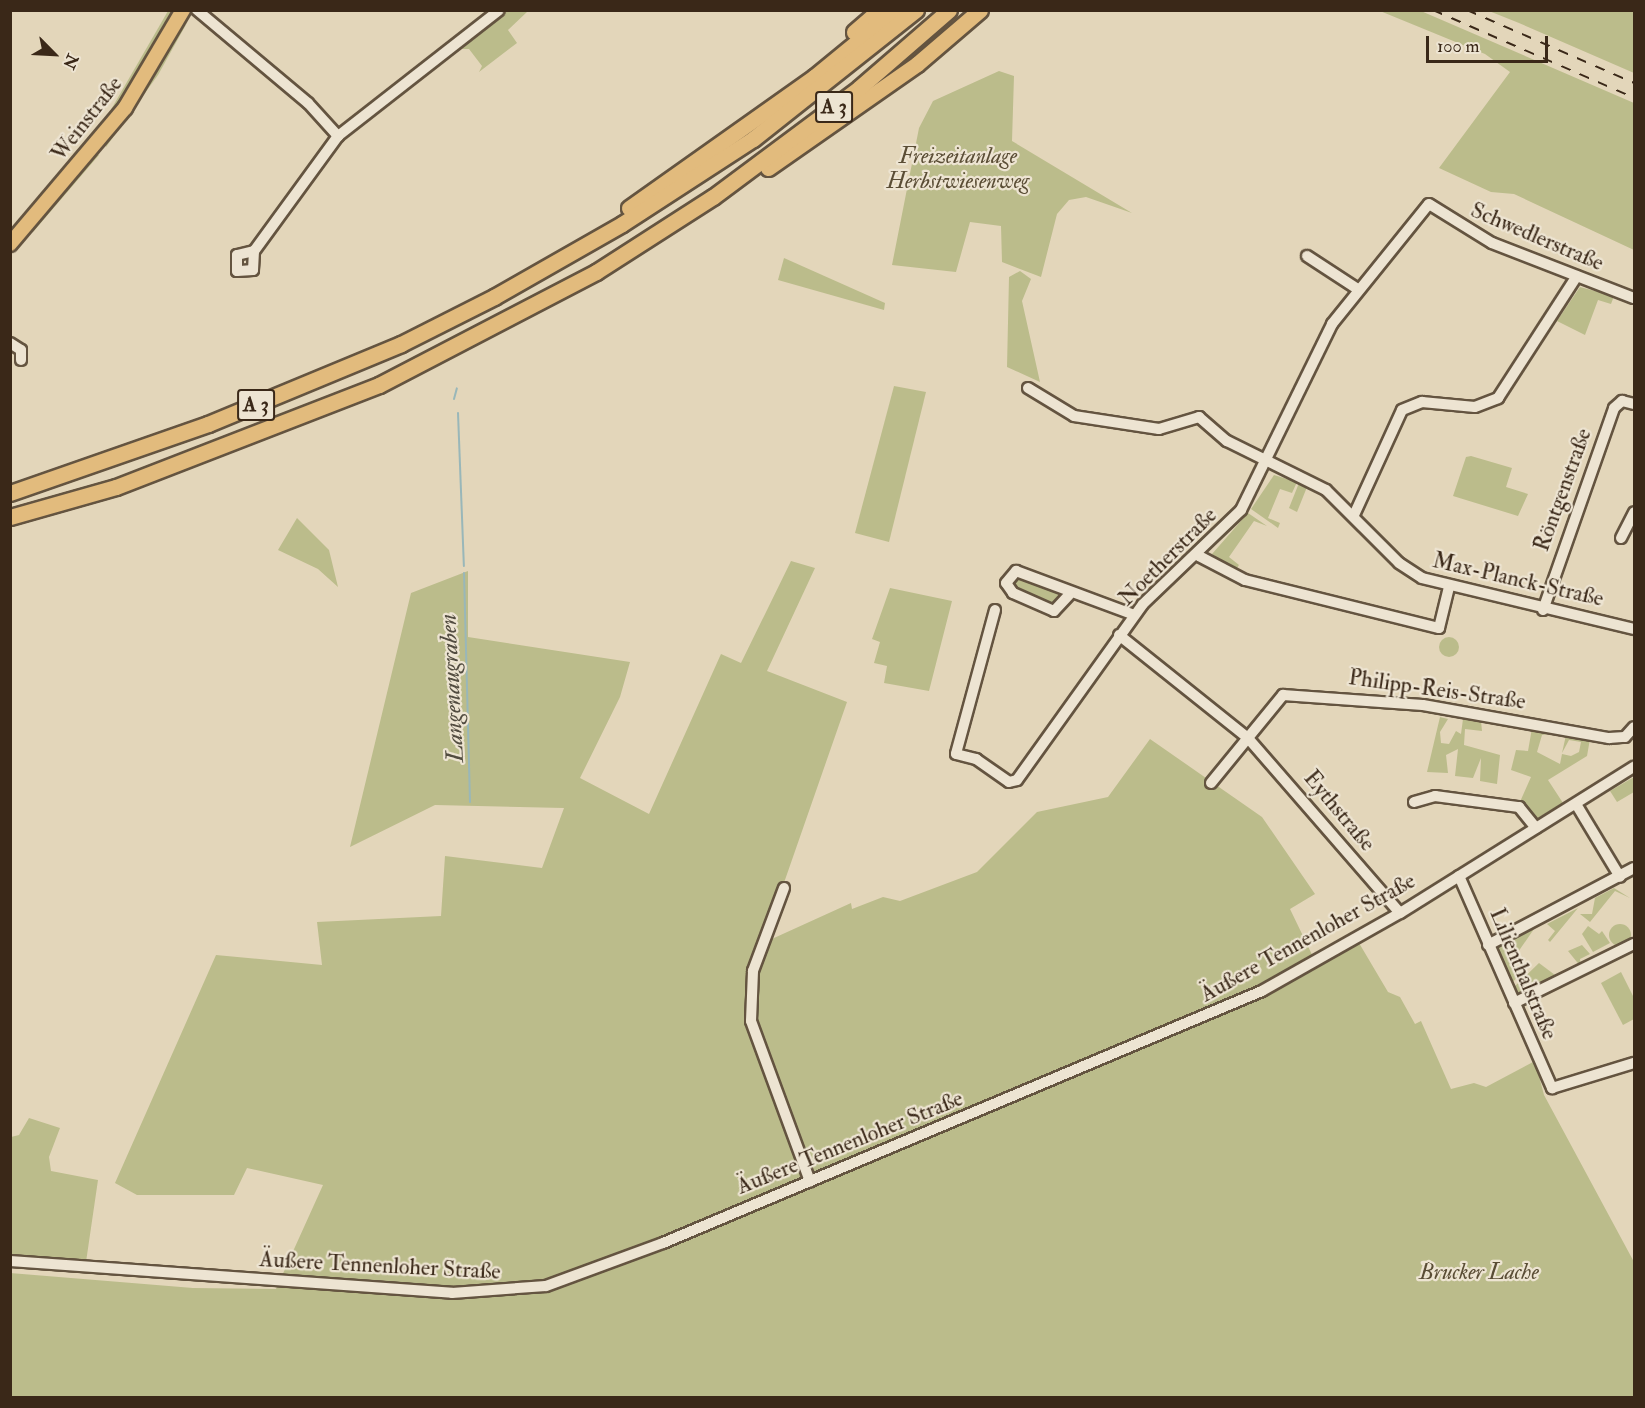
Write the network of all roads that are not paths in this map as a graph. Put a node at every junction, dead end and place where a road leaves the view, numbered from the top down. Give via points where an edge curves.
1 (183, 10) edge
2 (197, 10) edge
3 (499, 10) edge
4 (879, 10) edge
5 (896, 10) edge
6 (916, 10) edge
7 (949, 10) edge
8 (980, 10) edge
9 (765, 113) junction
10 (338, 136) junction
11 (713, 197) junction
12 (1429, 204) joint
13 (10, 244) edge
14 (254, 251) dead end
15 (1307, 255) dead end
16 (1577, 276) junction
17 (1356, 288) junction
18 (494, 297) junction
19 (1635, 298) edge
20 (10, 343) edge
21 (21, 360) dead end
22 (1028, 388) dead end
23 (1635, 404) edge
24 (1269, 461) junction
25 (10, 493) edge
26 (1635, 512) edge
27 (1354, 515) junction
28 (10, 517) edge
29 (1621, 538) dead end
30 (1199, 556) junction
31 (1449, 586) junction
32 (1069, 595) junction
33 (995, 610) dead end
34 (1543, 610) junction
35 (1134, 615) junction
36 (1635, 629) edge
37 (1119, 635) junction
38 (1635, 727) edge
39 (1247, 737) junction
40 (1635, 766) edge
41 (1211, 783) dead end
42 (1414, 802) dead end
43 (1576, 804) junction
44 (1536, 828) junction
45 (1635, 868) edge
46 (1460, 876) junction
47 (1620, 877) junction
48 (784, 888) dead end
49 (1400, 913) junction
50 (1635, 944) edge
51 (1488, 945) junction
52 (1514, 1003) junction
53 (1635, 1063) edge
54 (810, 1181) junction
55 (10, 1261) edge

1 - 13 main road, Weinstraße via 125,108
2 - 10 street via 308,103
3 - 10 street
4 - 9 highway
5 - 9 highway
6 - 18 highway, A 3 via 753,139 622,224
7 - 11 highway, A 3 via 859,88
8 - 11 highway via 874,96 745,184
9 - 18 highway
10 - 14 street
11 - 28 highway, A 3 via 596,272 379,385 116,487
12 - 16 street, Schwedlerstraße via 1492,243
12 - 17 street, Noetherstraße
15 - 17 street
16 - 19 street, Schwedlerstraße
16 - 27 street via 1498,398 1466,408 1422,402 1399,413
17 - 24 street, Noetherstraße via 1318,350
18 - 25 highway, A 3 via 348,368 208,424
20 - 21 street via 21,350
22 - 24 street, Max-Planck-Straße via 1074,417 1160,429 1196,416 1224,439
23 - 34 street, Röntgenstraße via 1622,400 1614,408
24 - 27 street, Max-Planck-Straße via 1318,484
24 - 30 street, Noetherstraße via 1241,510
26 - 29 street
27 - 31 street, Max-Planck-Straße via 1406,568
30 - 31 street via 1245,580 1439,628
30 - 35 street, Noetherstraße
31 - 34 street, Max-Planck-Straße
32 - 32 street via 1016,571 1006,583 1013,593 1054,611
32 - 35 street via 1080,591
33 - 37 street, Noetherstraße via 956,753 976,759 1009,782 1017,780
34 - 36 street, Max-Planck-Straße via 1560,608
35 - 37 street, Noetherstraße
37 - 39 street, Eythstraße
38 - 39 street, Philipp-Reis-Straße via 1617,739 1423,705 1288,695 1279,698
39 - 41 street
39 - 49 street, Eythstraße
40 - 43 street, Äußere Tennenloher Straße
42 - 44 street via 1435,796 1519,807
43 - 44 street, Äußere Tennenloher Straße
43 - 47 street
44 - 46 street, Äußere Tennenloher Straße
45 - 47 street
46 - 49 street, Äußere Tennenloher Straße
46 - 51 street, Lilienthalstraße
47 - 51 street
48 - 54 street via 753,971 751,1021
49 - 54 street, Äußere Tennenloher Straße via 1199,1020
50 - 52 street
51 - 52 street, Lilienthalstraße
52 - 53 street, Lilienthalstraße via 1552,1088
54 - 55 street, Äußere Tennenloher Straße via 605,1267 516,1292 452,1293

